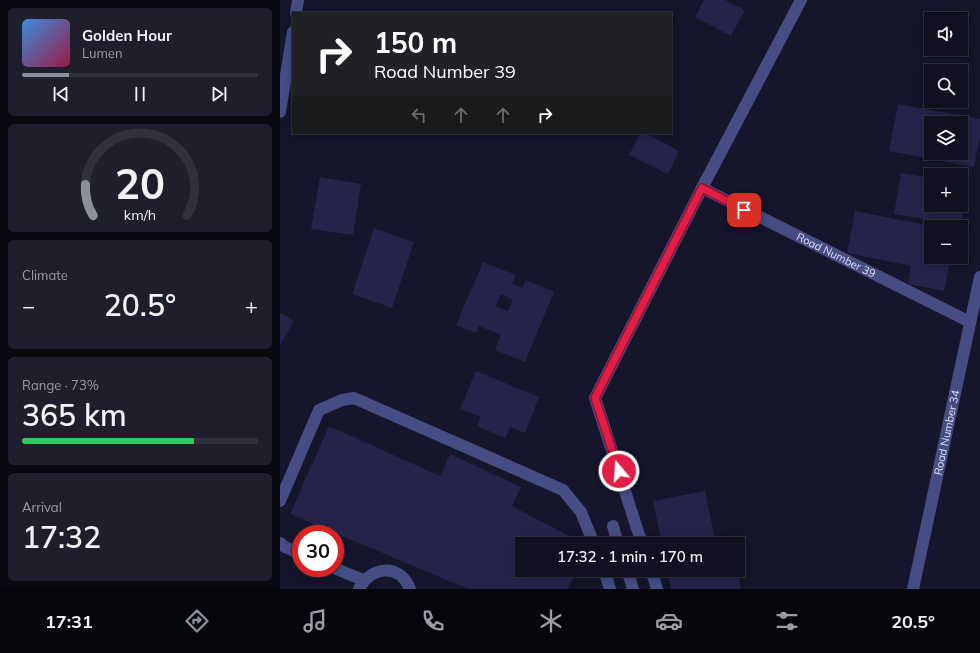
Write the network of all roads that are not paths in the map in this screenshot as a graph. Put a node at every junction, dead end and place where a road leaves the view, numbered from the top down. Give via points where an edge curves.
1 (298, 0) edge
2 (801, 0) edge
3 (296, 12) edge
4 (292, 38) edge
5 (280, 112) edge
6 (702, 188) junction
7 (980, 277) edge
8 (970, 322) junction
9 (280, 501) edge
10 (613, 526) dead end
11 (591, 537) edge
12 (616, 537) edge
13 (640, 537) edge
14 (280, 543) edge
15 (292, 550) edge
16 (344, 574) edge
17 (606, 577) edge
18 (629, 577) edge
19 (653, 577) edge
20 (361, 585) edge
21 (410, 588) edge
22 (610, 589) edge
23 (633, 589) edge
24 (657, 589) edge
25 (913, 589) edge

1 - 3 street
2 - 6 street
4 - 5 street
6 - 8 street, Road Number 39
6 - 13 street via 595,398
7 - 8 street, Road Number 34
8 - 25 street, Road Number 34
9 - 11 street via 319,410 354,398 562,490 582,512
10 - 12 street
14 - 15 street
16 - 20 street
17 - 22 street
18 - 23 street
19 - 24 street
20 - 21 street via 375,573 388,571 404,579

